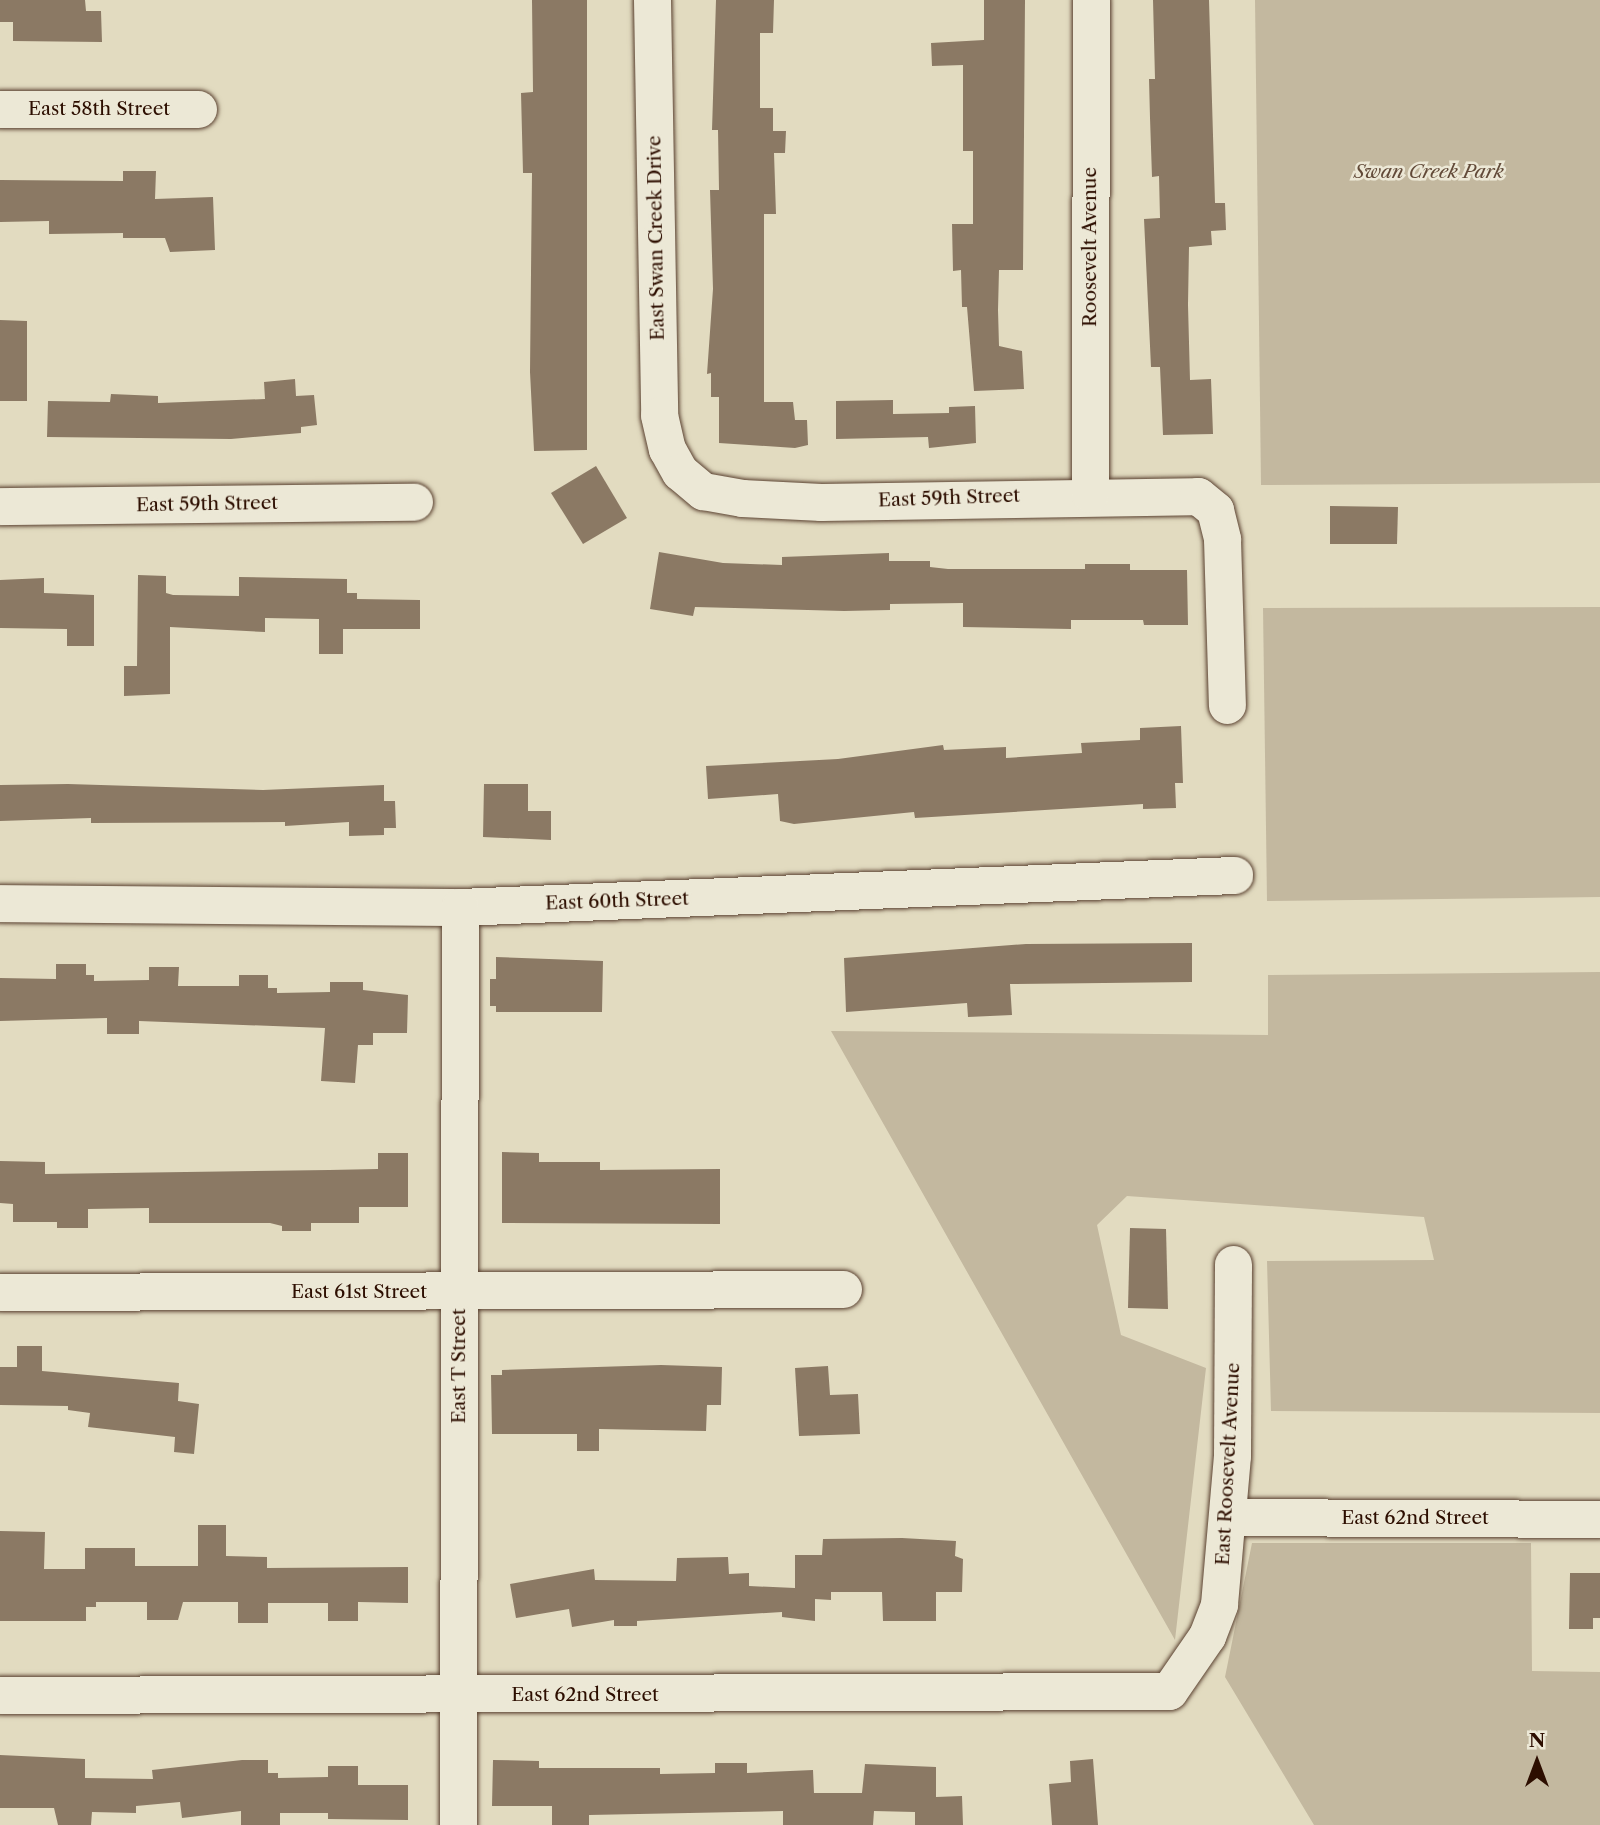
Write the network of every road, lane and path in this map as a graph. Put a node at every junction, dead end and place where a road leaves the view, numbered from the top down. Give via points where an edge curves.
1 (652, 0) edge
2 (1091, 0) edge
3 (0, 109) edge
4 (198, 109) dead end
5 (680, 472) joint
6 (1090, 495) junction
7 (414, 502) dead end
8 (0, 506) edge
9 (1227, 705) dead end
10 (1234, 875) dead end
11 (0, 903) edge
12 (460, 908) junction
13 (1233, 1265) dead end
14 (844, 1289) dead end
15 (0, 1292) edge
16 (459, 1292) junction
17 (1229, 1517) junction
18 (1600, 1519) edge
19 (1169, 1691) joint
20 (0, 1695) edge
21 (458, 1695) junction
22 (458, 1825) edge

1 - 5 street, East Swan Creek Drive via 659,415 667,449
2 - 6 street, Roosevelt Avenue
3 - 4 street, East 58th Street
5 - 6 street, East 59th Street via 703,491 742,498 821,502
6 - 9 street, East 59th Street via 1198,496 1209,501 1217,515 1223,554
7 - 8 street, East 59th Street
10 - 12 street, East 60th Street
11 - 12 street, East 60th Street
12 - 16 street, East T Street
13 - 17 street, East Roosevelt Avenue
14 - 16 street, East 61st Street
15 - 16 street, East 61st Street
16 - 21 street, East T Street
17 - 18 street, East 62nd Street
17 - 19 street, East Roosevelt Avenue via 1219,1604 1207,1636
19 - 21 street, East 62nd Street
20 - 21 street, East 62nd Street
21 - 22 street, East T Street

